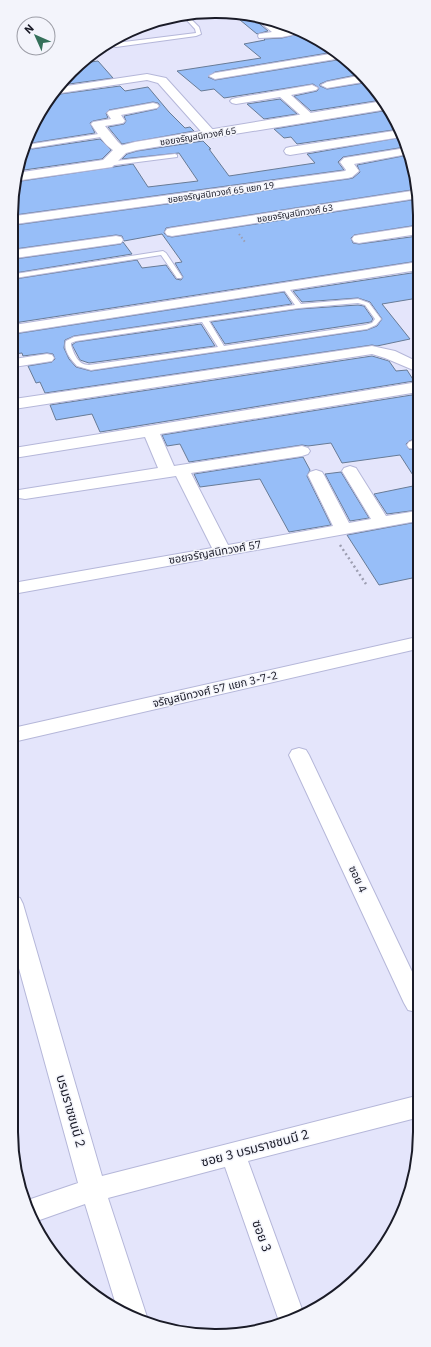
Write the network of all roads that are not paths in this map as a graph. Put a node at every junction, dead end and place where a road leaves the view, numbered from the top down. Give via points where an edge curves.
1 (189, 20) edge
2 (272, 26) edge
3 (290, 33) edge
4 (282, 34) junction
5 (263, 36) dead end
6 (115, 46) edge
7 (333, 57) edge
8 (215, 76) dead end
9 (358, 79) edge
10 (327, 85) dead end
11 (312, 88) dead end
12 (63, 90) edge
13 (282, 93) junction
14 (236, 101) dead end
15 (153, 106) dead end
16 (380, 106) edge
17 (310, 118) junction
18 (210, 134) junction
19 (395, 134) edge
20 (105, 135) junction
21 (32, 146) dead end
22 (121, 150) junction
23 (290, 151) dead end
24 (403, 152) edge
25 (175, 156) dead end
26 (107, 164) junction
27 (22, 176) edge
28 (412, 195) edge
29 (18, 220) edge
30 (413, 231) edge
31 (172, 232) dead end
32 (359, 239) dead end
33 (116, 240) dead end
34 (18, 254) edge
35 (413, 267) edge
36 (18, 276) edge
37 (179, 277) dead end
38 (285, 287) junction
39 (300, 306) junction
40 (205, 321) junction
41 (18, 328) edge
42 (223, 349) junction
43 (47, 358) dead end
44 (18, 362) edge
45 (413, 366) edge
46 (413, 388) edge
47 (18, 403) edge
48 (151, 431) junction
49 (302, 451) dead end
50 (18, 452) edge
51 (175, 471) junction
52 (350, 471) dead end
53 (316, 474) dead end
54 (25, 494) dead end
55 (413, 517) edge
56 (381, 522) junction
57 (337, 530) junction
58 (222, 551) junction
59 (18, 588) edge
60 (413, 644) edge
61 (18, 734) edge
62 (299, 755) dead end
63 (18, 925) edge
64 (413, 997) edge
65 (413, 1108) edge
66 (233, 1154) junction
67 (93, 1190) junction
68 (34, 1210) edge
69 (130, 1310) edge
70 (290, 1315) edge

1 - 6 lane via 197,28 199,33 196,35
2 - 4 street
3 - 4 street
4 - 5 street
7 - 8 street
9 - 10 street
11 - 13 street
12 - 18 street via 156,78 162,80
13 - 14 street
13 - 17 street
15 - 20 street via 113,114 119,121 97,124
16 - 17 street, ซอยจรัญสนิทวงศ์ 65
17 - 18 street, ซอยจรัญสนิทวงศ์ 65
18 - 22 street, ซอยจรัญสนิทวงศ์ 65
19 - 23 street
20 - 21 lane
20 - 22 street
22 - 26 street
24 - 29 street, ซอยจรัญสนิทวงศ์ 65 แยก 19 via 348,161 347,165 353,171 348,174
25 - 26 lane
26 - 27 street
28 - 31 street, ซอยจรัญสนิทวงศ์ 63
30 - 32 street
33 - 34 street
35 - 38 street
36 - 37 lane via 163,253
38 - 39 lane
38 - 41 street
39 - 40 lane
39 - 42 lane via 358,301 367,304 378,319 374,324 367,326
40 - 42 lane
40 - 42 lane via 74,339 68,342 68,347 79,365 86,368
43 - 44 street
45 - 47 street via 383,351 372,350
46 - 48 street
48 - 50 street
48 - 51 street
49 - 51 street
51 - 54 street
51 - 58 street
52 - 56 street
53 - 57 street
55 - 56 street, ซอยจรัญสนิทวงศ์ 57
56 - 57 street, ซอยจรัญสนิทวงศ์ 57
57 - 58 street, ซอยจรัญสนิทวงศ์ 57
58 - 59 street, ซอยจรัญสนิทวงศ์ 57
60 - 61 street, จรัญสนิทวงศ์ 57 แยก 3-7-2
62 - 64 street, ซอย 4
63 - 67 street, บรมราชชนนี 2
65 - 66 street, ซอย 3 บรมราชชนนี 2
66 - 67 street, ซอย 3 บรมราชชนนี 2
66 - 70 street, ซอย 3
67 - 68 street, ซอย 3 บรมราชชนนี 2
67 - 69 street, บรมราชชนนี 2

